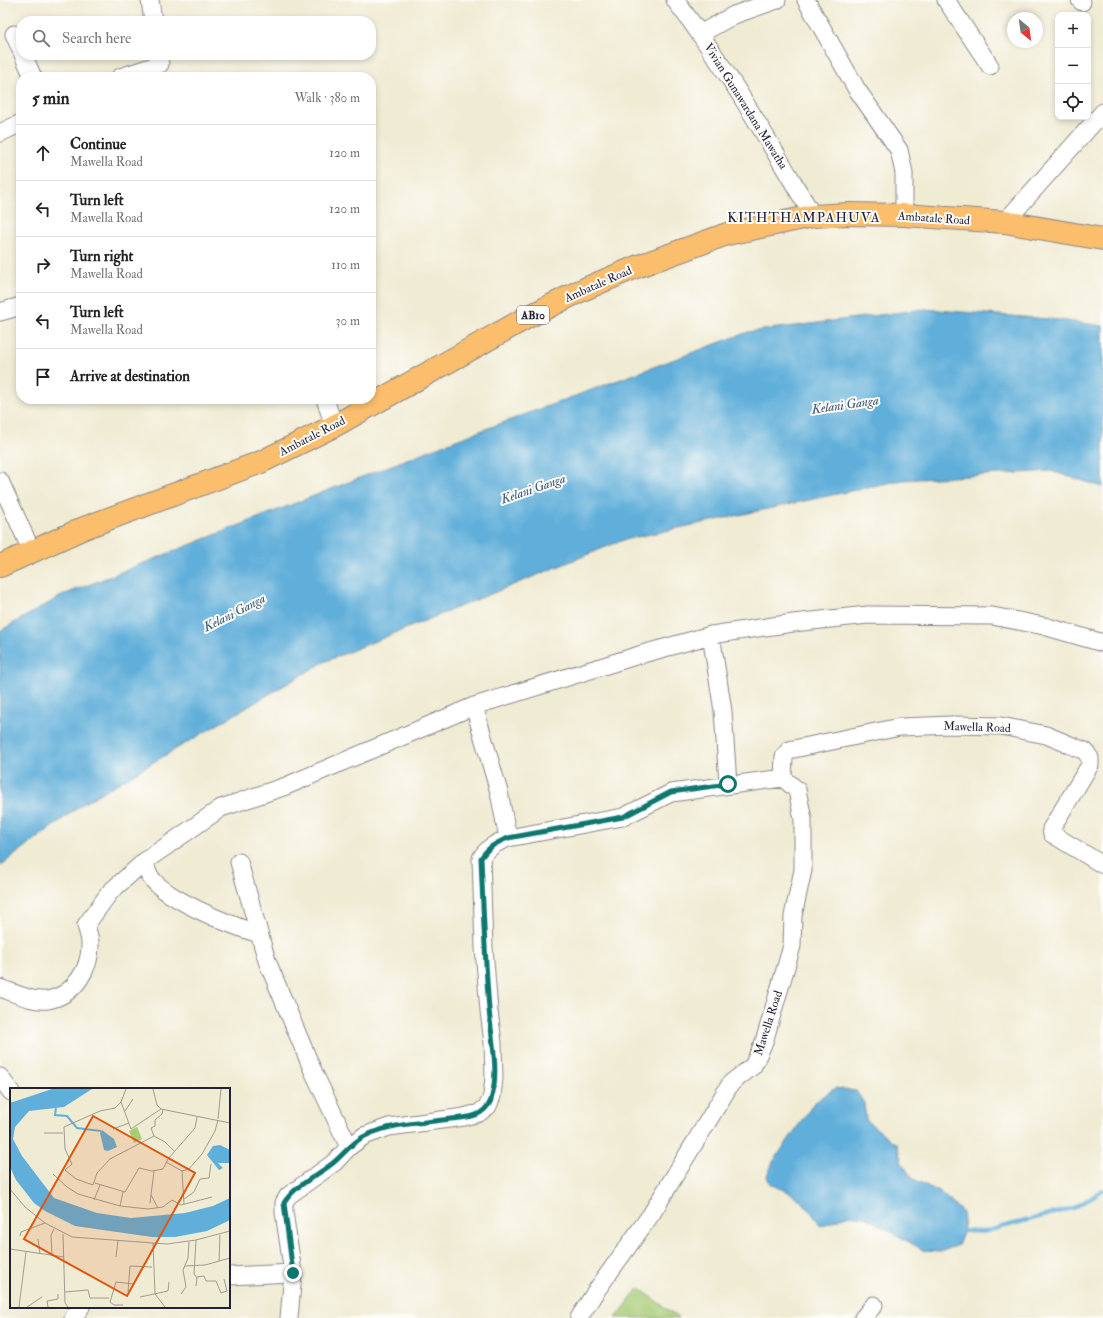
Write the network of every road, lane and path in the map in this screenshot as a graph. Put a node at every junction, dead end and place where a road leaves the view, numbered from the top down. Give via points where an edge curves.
1 (150, 0) edge
2 (675, 0) edge
3 (777, 0) edge
4 (806, 0) edge
5 (946, 0) edge
6 (153, 16) edge
7 (14, 34) dead end
8 (700, 34) junction
9 (16, 39) edge
10 (25, 60) edge
11 (159, 60) edge
12 (990, 66) dead end
13 (31, 72) edge
14 (135, 72) edge
15 (1103, 112) edge
16 (16, 125) edge
17 (0, 133) edge
18 (904, 215) junction
19 (812, 216) junction
20 (1004, 222) junction
21 (1103, 239) edge
22 (16, 307) edge
23 (0, 312) edge
24 (376, 402) edge
25 (327, 404) edge
26 (373, 404) edge
27 (334, 426) junction
28 (0, 481) edge
29 (32, 552) junction
30 (0, 566) edge
31 (711, 635) junction
32 (1103, 643) edge
33 (474, 706) junction
34 (783, 778) junction
35 (728, 784) junction
36 (508, 838) junction
37 (145, 861) junction
38 (240, 862) dead end
39 (1103, 866) edge
40 (259, 934) junction
41 (0, 988) edge
42 (0, 1077) edge
43 (10, 1091) edge
44 (349, 1147) junction
45 (293, 1273) junction
46 (230, 1276) edge
47 (874, 1305) dead end
48 (80, 1308) edge
49 (73, 1318) edge
50 (289, 1318) edge
51 (580, 1318) edge
52 (863, 1318) edge

1 - 6 street
2 - 8 street, Vivian Gunawardana Mawatha
3 - 8 street via 734,15
4 - 18 street via 856,88 899,150 904,173
5 - 12 street
7 - 9 street
8 - 19 street, Vivian Gunawardana Mawatha via 743,98
10 - 13 street
11 - 14 street via 160,64
15 - 20 street
16 - 17 street
18 - 19 main road, Ambatale Road / AB10
18 - 20 main road, Ambatale Road / AB10
19 - 24 main road, Ambatale Road / AB10 via 727,234 636,267 526,318
20 - 21 main road, Ambatale Road / AB10
22 - 23 street
25 - 27 street
26 - 27 main road, Ambatale Road / AB10
27 - 29 main road, Ambatale Road / AB10 via 261,462 84,528
28 - 29 street
29 - 30 main road, Ambatale Road / AB10
31 - 32 street via 868,615 992,616 1044,626
31 - 33 street
31 - 35 street via 724,711
33 - 36 street via 499,792
33 - 37 street via 286,786 221,808
34 - 35 street
34 - 39 street, Mawella Road via 784,757 789,750 900,728 1001,726 1046,735 1085,751 1090,758 1090,765 1051,829 1052,834
34 - 51 street, Mawella Road via 797,790 803,820 803,870 793,916 792,946 764,1042 753,1066 731,1083 652,1214 596,1291
35 - 36 street via 671,792 623,817
36 - 44 street via 493,844 481,858 484,948 493,1044 494,1084 488,1106 479,1113 464,1117 389,1127 364,1136
37 - 40 street via 148,874 164,890 188,906
37 - 41 street via 110,892 86,925 90,943 85,973 73,987 62,996 47,1000 32,999
38 - 40 street
40 - 44 street via 270,969
42 - 43 street
44 - 45 street via 335,1162 295,1190 284,1203
45 - 46 street
45 - 50 street
47 - 52 street
48 - 49 street

